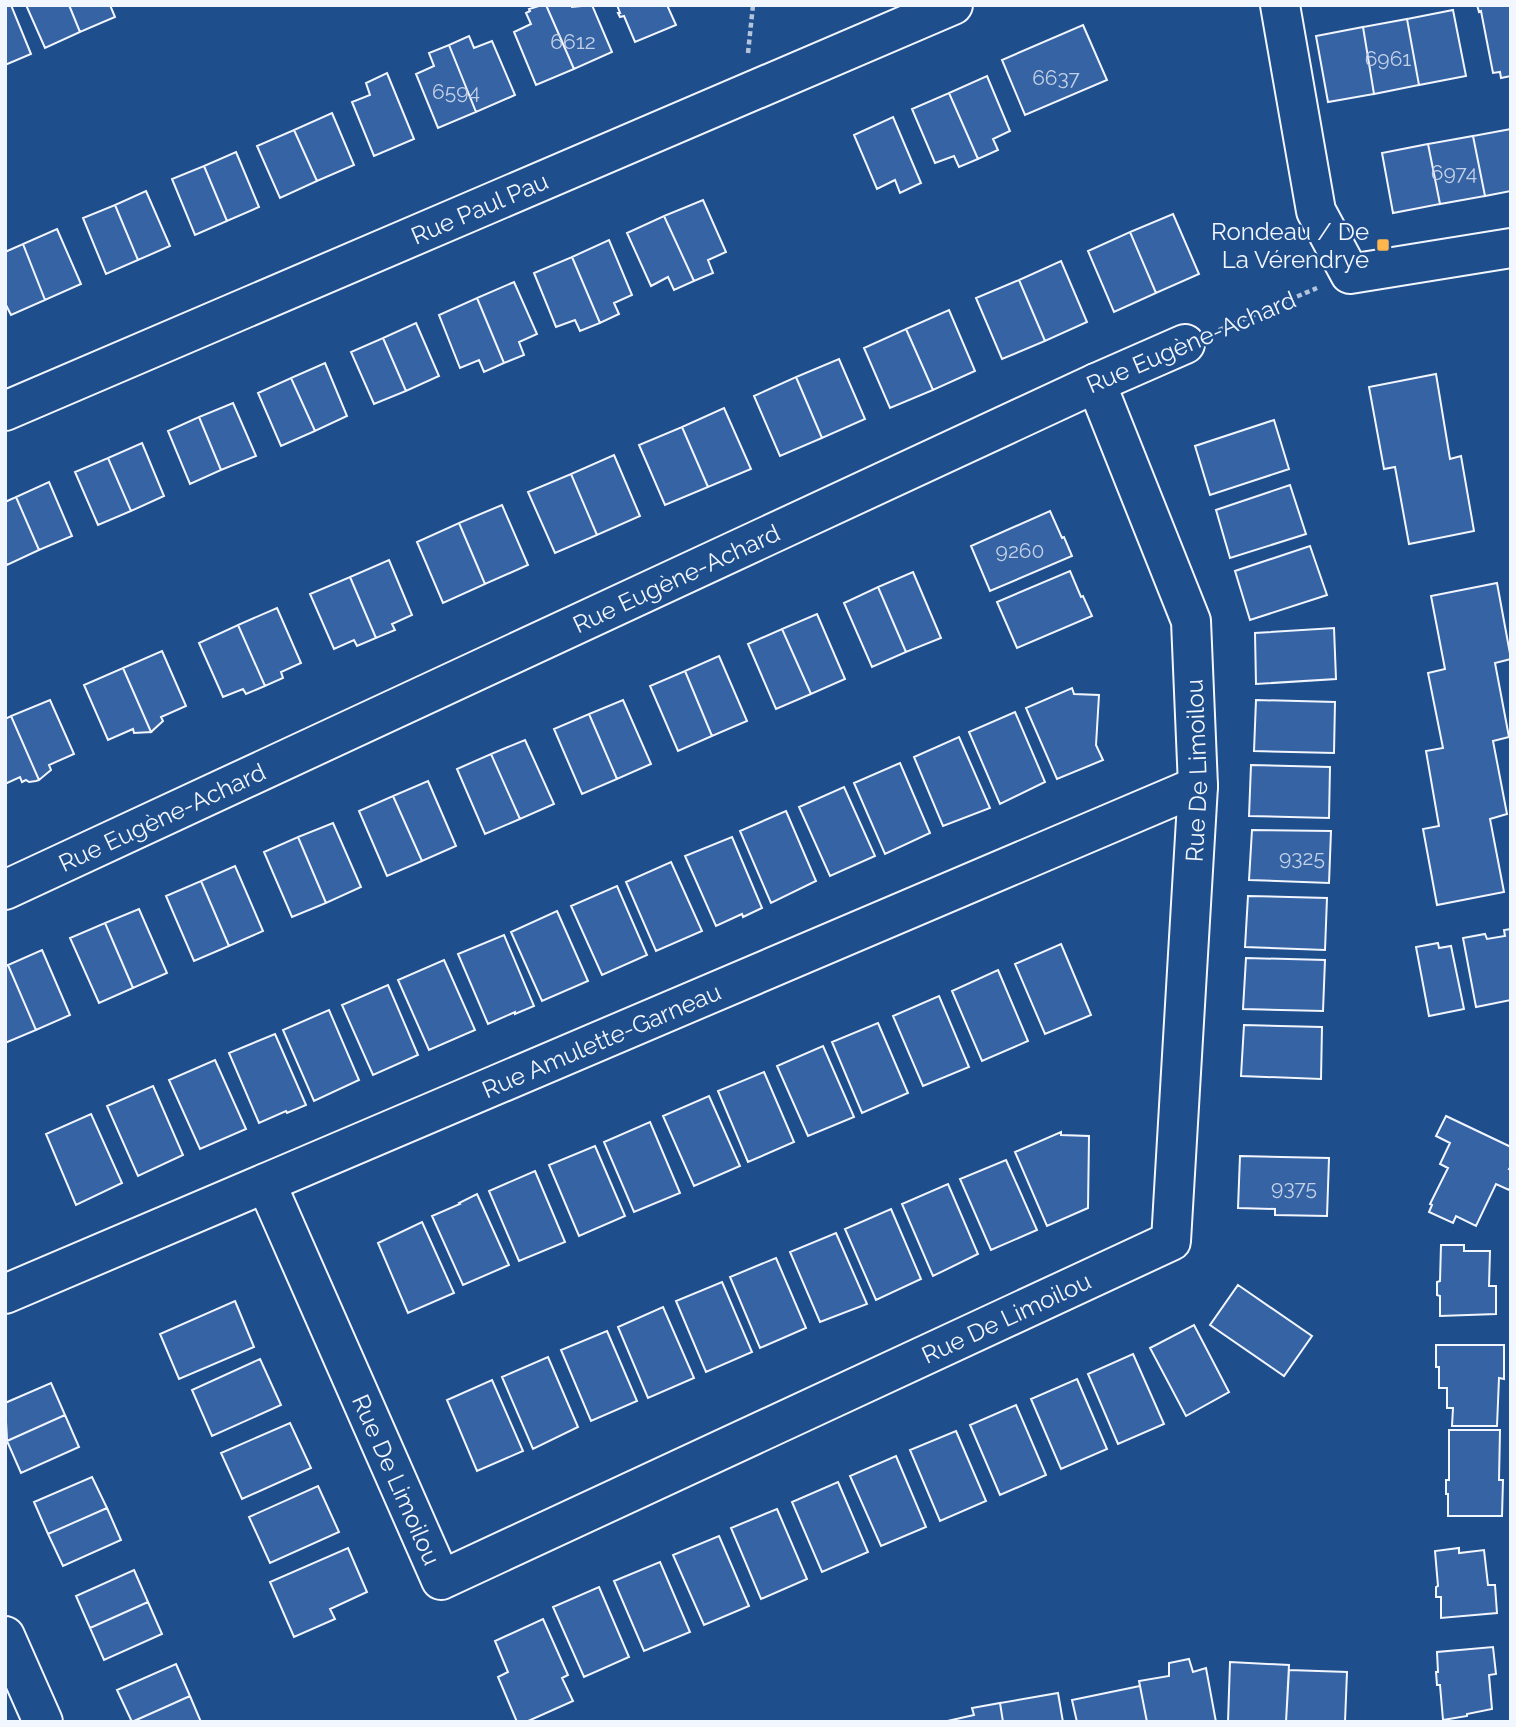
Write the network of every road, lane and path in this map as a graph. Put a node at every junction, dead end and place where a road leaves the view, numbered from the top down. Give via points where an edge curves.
1 (953, 5) edge
2 (1280, 5) edge
3 (1511, 248) edge
4 (1350, 274) junction
5 (1185, 344) joint
6 (1096, 383) junction
7 (5, 411) edge
8 (1198, 786) junction
9 (5, 890) edge
10 (266, 1183) junction
11 (5, 1294) edge
12 (5, 1636) edge
13 (43, 1722) edge

1 - 7 street, Rue Paul Pau
2 - 4 street via 1316,211
3 - 4 street
4 - 5 path, Rue Eugène-Achard
5 - 6 street, Rue Eugène-Achard
6 - 8 street, Rue De Limoilou via 1191,621
6 - 9 street, Rue Eugène-Achard
8 - 10 street, Rue Amulette-Garneau
8 - 10 street, Rue De Limoilou via 1171,1241 441,1580
10 - 11 street, Rue Amulette-Garneau
12 - 13 street

